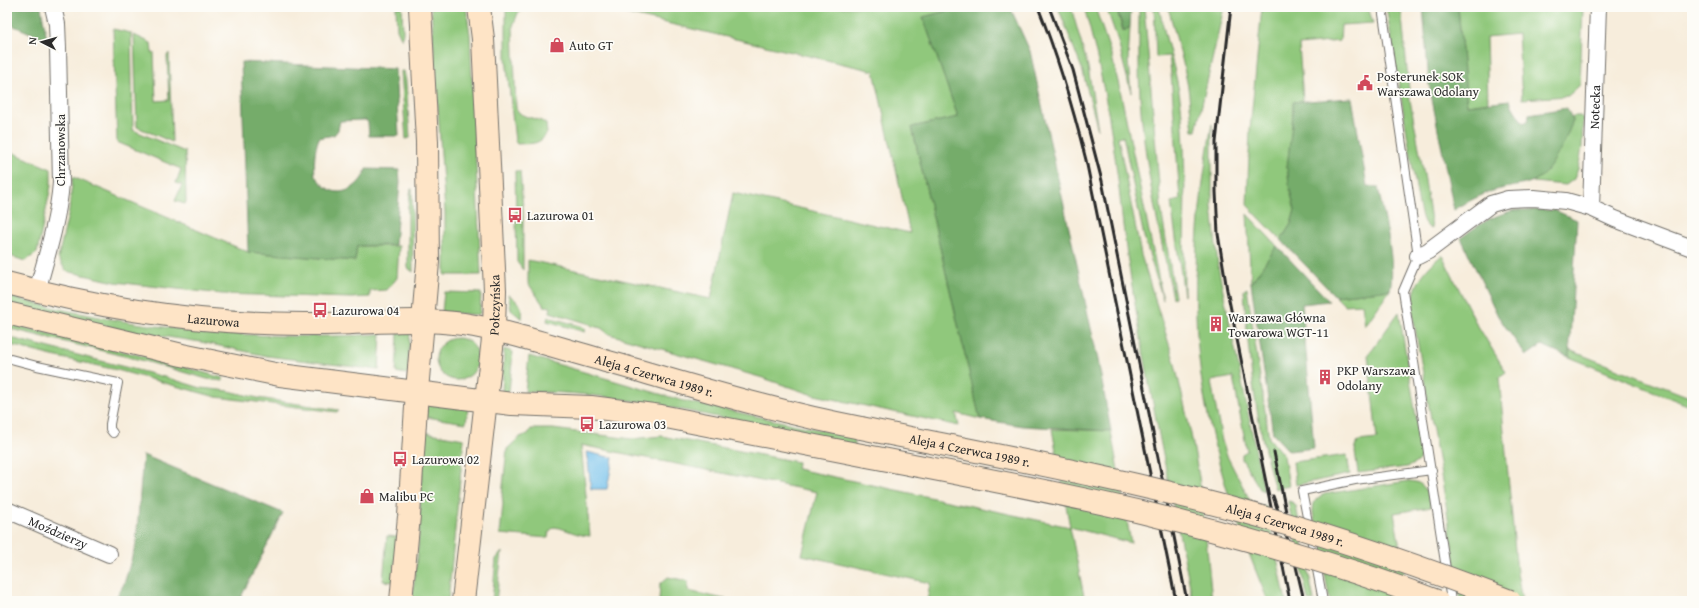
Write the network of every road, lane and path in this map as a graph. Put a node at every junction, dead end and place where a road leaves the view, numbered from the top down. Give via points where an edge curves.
1 (53, 7) edge
2 (420, 7) edge
3 (479, 7) edge
4 (1382, 7) edge
5 (1598, 7) edge
6 (1591, 208) junction
7 (1692, 248) edge
8 (1418, 256) junction
9 (7, 283) edge
10 (37, 291) junction
11 (7, 313) edge
12 (424, 322) junction
13 (494, 330) junction
14 (7, 358) edge
15 (417, 391) junction
16 (485, 401) junction
17 (113, 433) dead end
18 (1432, 470) junction
19 (7, 510) edge
20 (109, 554) dead end
21 (401, 601) edge
22 (463, 601) edge
23 (1323, 601) edge
24 (1437, 601) edge
25 (1451, 601) edge
26 (1510, 601) edge

1 - 10 street, Chrzanowska via 58,48 61,183 52,239
2 - 12 main road via 427,142 428,262
3 - 13 main road, Połczyńska via 492,214
4 - 8 lane
5 - 6 street, Notecka
6 - 7 street
6 - 8 street via 1550,199 1508,199 1491,204
8 - 18 lane via 1403,291
9 - 10 main road, Lazurowa
10 - 12 main road, Lazurowa via 116,307 210,319 314,324
11 - 15 main road via 258,371
12 - 13 main road, Aleja 4 Czerwca 1989 r. via 462,324
12 - 15 main road
13 - 16 main road, Połczyńska
13 - 26 main road, Aleja 4 Czerwca 1989 r., bridge via 815,419 1105,478 1241,511 1353,544
14 - 17 lane via 118,382 110,424
15 - 16 main road, Aleja 4 Czerwca 1989 r.
15 - 21 main road
16 - 22 main road, Połczyńska
16 - 24 main road, Aleja 4 Czerwca 1989 r., bridge via 591,407 661,416 1098,503 1173,520 1317,560
18 - 23 lane via 1302,490
18 - 25 lane
19 - 20 street, Moździerzy

